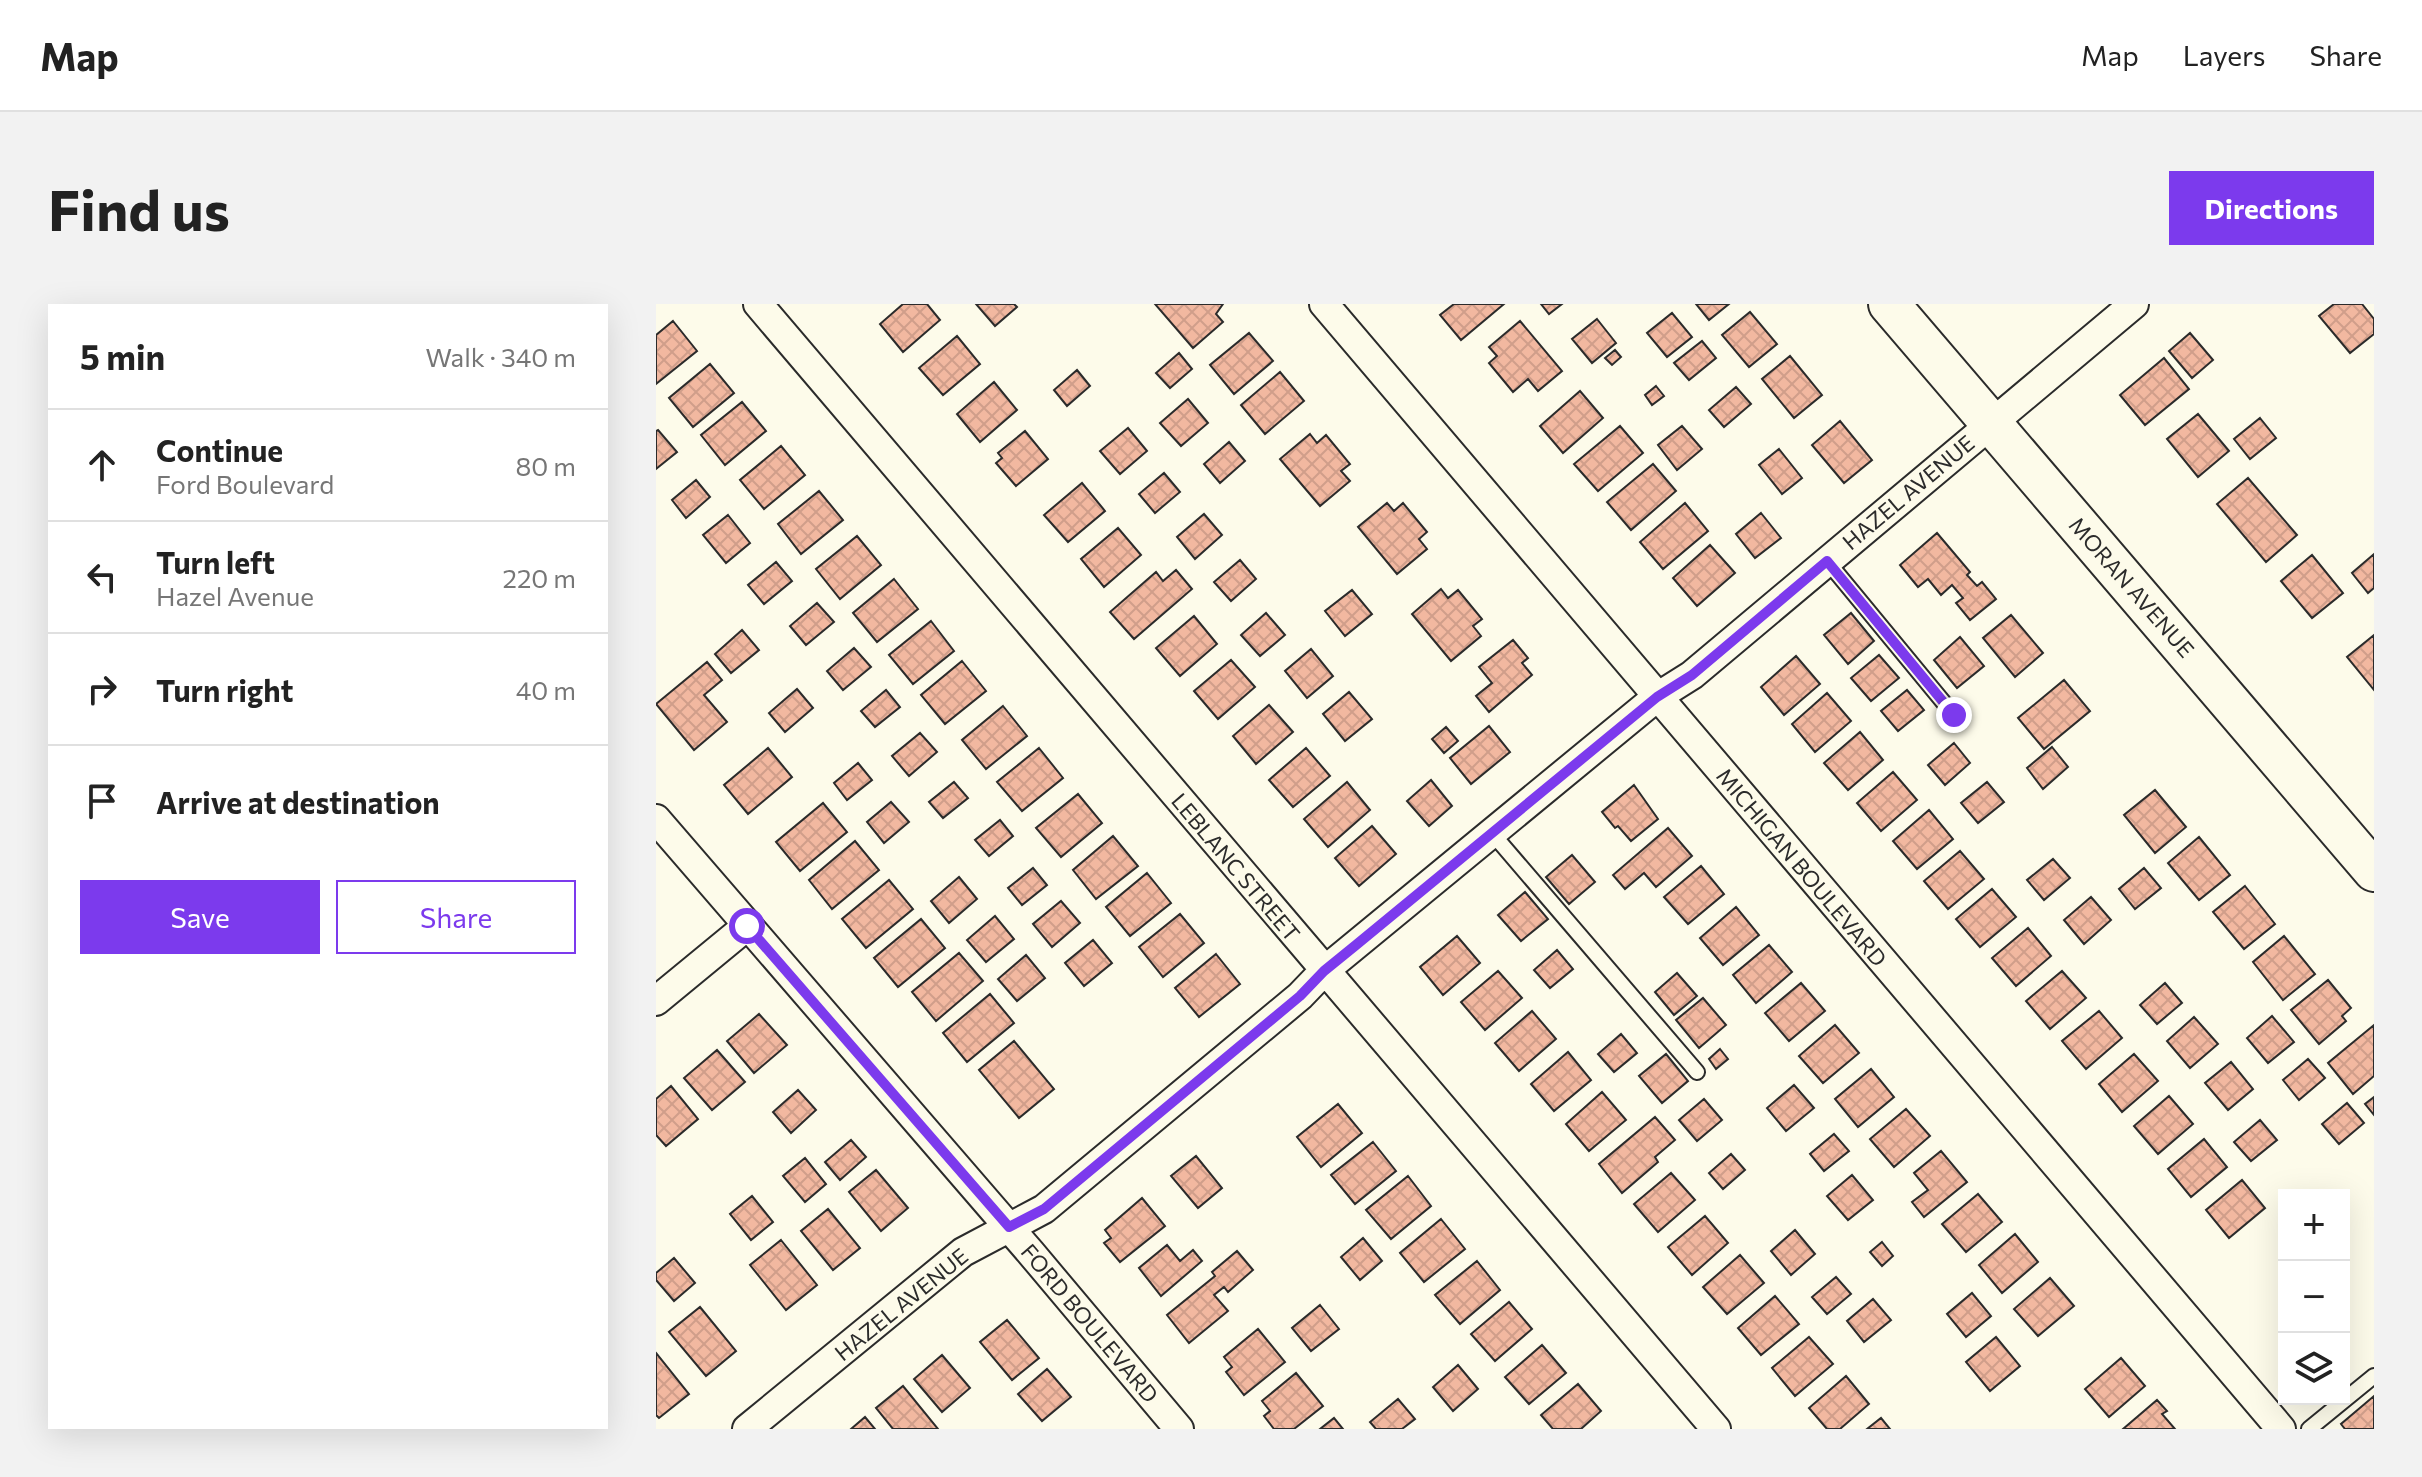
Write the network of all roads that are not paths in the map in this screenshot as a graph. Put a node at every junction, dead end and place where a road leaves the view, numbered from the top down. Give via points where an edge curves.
1 (758, 304) edge
2 (1324, 304) edge
3 (1889, 304) edge
4 (2134, 304) edge
5 (1991, 423) junction
6 (1827, 561) junction
7 (1657, 697) junction
8 (1954, 715) dead end
9 (656, 819) edge
10 (1492, 833) junction
11 (2374, 871) edge
12 (747, 926) junction
13 (1324, 971) junction
14 (656, 1001) edge
15 (1697, 1072) dead end
16 (1009, 1227) junction
17 (2374, 1376) edge
18 (747, 1429) edge
19 (1179, 1429) edge
20 (1716, 1429) edge
21 (2281, 1429) edge
22 (2309, 1429) edge

1 - 13 street, LEBLANC STREET
2 - 7 street, MICHIGAN BOULEVARD
3 - 5 main road, MORAN AVENUE
4 - 5 street, HAZEL AVENUE
5 - 6 street, HAZEL AVENUE
5 - 11 main road, MORAN AVENUE
6 - 7 street, HAZEL AVENUE via 1692,675
6 - 8 lane
7 - 10 street, HAZEL AVENUE
7 - 21 street, MICHIGAN BOULEVARD
9 - 12 street, FORD BOULEVARD
10 - 13 street, HAZEL AVENUE
10 - 15 lane
12 - 14 street
12 - 16 street, FORD BOULEVARD
13 - 16 street, HAZEL AVENUE via 1044,1209
13 - 20 street, LEBLANC STREET
16 - 18 street, HAZEL AVENUE via 963,1252
16 - 19 street, FORD BOULEVARD
17 - 22 lane

